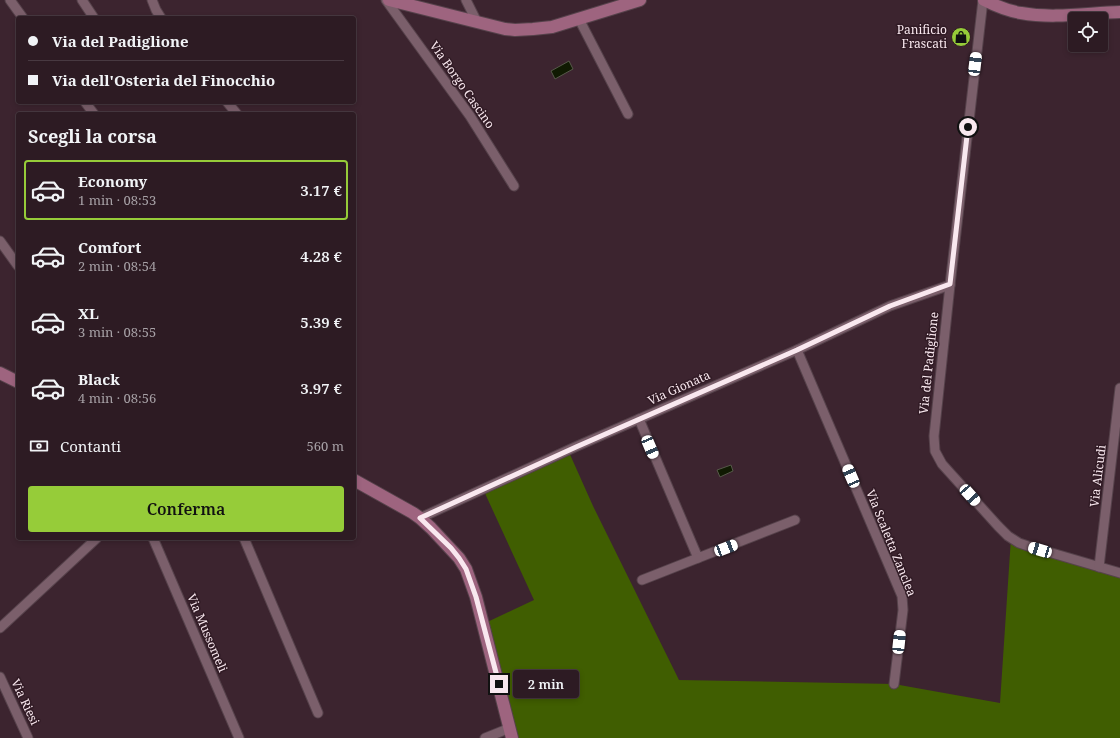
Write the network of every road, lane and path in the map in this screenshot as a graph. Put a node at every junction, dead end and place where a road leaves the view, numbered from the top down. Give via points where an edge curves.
1 (10, 0) edge
2 (82, 0) edge
3 (152, 0) edge
4 (388, 0) edge
5 (466, 0) edge
6 (640, 0) edge
7 (983, 0) edge
8 (1120, 12) edge
9 (22, 16) edge
10 (93, 16) edge
11 (160, 16) edge
12 (579, 19) junction
13 (477, 22) junction
14 (229, 104) edge
15 (235, 112) edge
16 (628, 114) dead end
17 (514, 186) dead end
18 (0, 241) edge
19 (16, 263) edge
20 (950, 284) junction
21 (797, 350) junction
22 (0, 373) edge
23 (16, 381) edge
24 (1120, 388) edge
25 (639, 419) junction
26 (356, 481) edge
27 (420, 518) junction
28 (795, 520) dead end
29 (95, 540) edge
30 (154, 540) edge
31 (245, 540) edge
32 (698, 558) junction
33 (1099, 567) junction
34 (1120, 573) edge
35 (642, 580) dead end
36 (0, 628) edge
37 (0, 677) edge
38 (894, 684) dead end
39 (318, 713) dead end
40 (511, 733) edge
41 (28, 738) edge
42 (239, 738) edge
43 (485, 738) edge

1 - 9 street
2 - 10 street
3 - 11 street
4 - 13 street
4 - 17 street, Via Borgo Cascino via 470,116
5 - 13 street
6 - 12 street
7 - 8 street via 1011,11 1033,15
7 - 20 street, Via del Padiglione
12 - 13 street via 552,27 527,30 505,29
12 - 16 street
14 - 15 street
18 - 19 street
20 - 21 street, Via Gionata via 890,306
20 - 33 street, Via del Padiglione via 934,436 937,456 1011,538 1028,546
21 - 25 street, Via Gionata
21 - 38 street, Via Scaletta Zanclea via 902,596 903,614
22 - 23 street
24 - 33 street, Via Alicudi
25 - 27 street, Via Gionata
25 - 32 street
26 - 27 street
27 - 40 street via 451,548 466,569 476,597
28 - 32 street
29 - 36 street
30 - 42 street, Via Mussomeli
31 - 39 street
32 - 35 street
33 - 34 street, Via del Padiglione
37 - 41 street, Via Riesi
40 - 43 street

